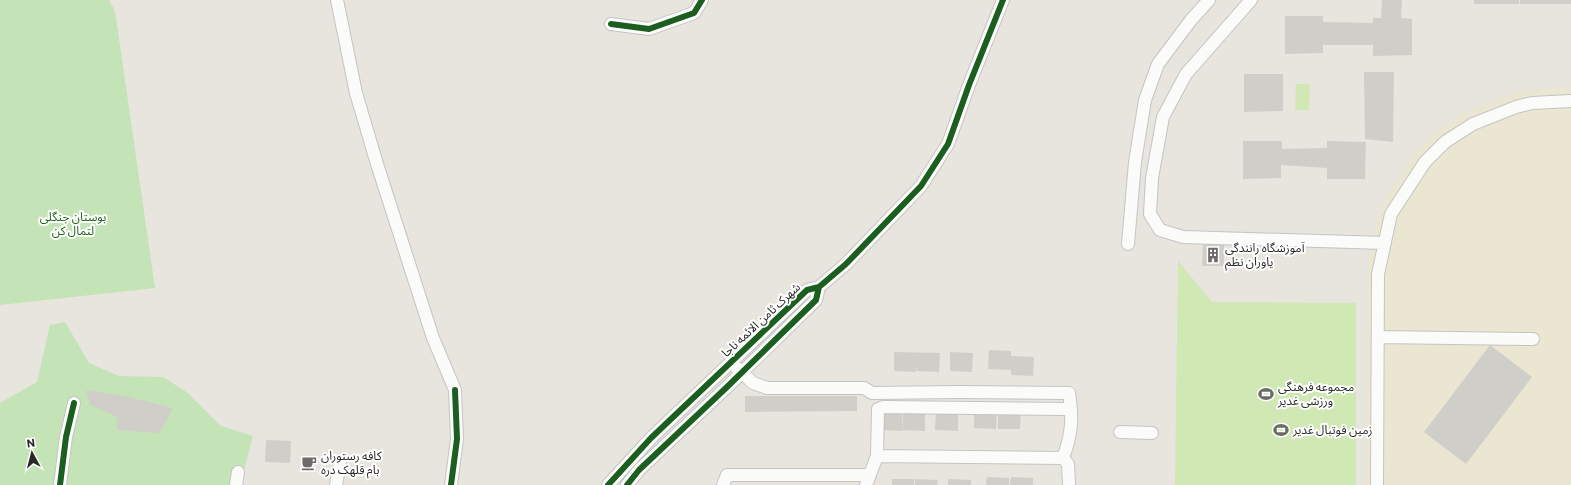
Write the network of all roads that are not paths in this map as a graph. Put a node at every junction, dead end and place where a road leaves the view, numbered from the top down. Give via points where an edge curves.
1 (337, 0) edge
2 (702, 0) edge
3 (1003, 0) edge
4 (1209, 0) edge
5 (1251, 0) edge
6 (610, 24) dead end
7 (1571, 101) edge
8 (1385, 243) junction
9 (1128, 244) dead end
10 (819, 287) junction
11 (1378, 337) junction
12 (1532, 339) dead end
13 (731, 362) junction
14 (742, 372) junction
15 (74, 403) dead end
16 (1071, 409) junction
17 (1120, 432) dead end
18 (1152, 432) dead end
19 (877, 456) junction
20 (1063, 458) junction
21 (340, 462) dead end
22 (623, 467) junction
23 (238, 472) dead end
24 (868, 480) edge
25 (630, 481) edge
26 (60, 485) edge
27 (236, 485) edge
28 (336, 485) edge
29 (451, 485) edge
30 (608, 485) edge
31 (723, 485) edge
32 (1069, 485) edge
33 (1377, 485) edge

1 - 29 street via 356,92 377,164 432,338 455,390 457,439
2 - 6 street via 694,13 649,29
3 - 10 street via 948,144 921,186 846,264
4 - 9 street via 1158,64 1145,100 1135,162
5 - 8 street via 1186,74 1163,116 1152,178 1150,214 1160,230 1183,237
7 - 8 street via 1532,104 1506,110 1472,124 1445,142 1425,162 1391,214
8 - 11 street via 1378,274
10 - 13 street, شهرک ثامن الائمه ناجا via 807,290
10 - 14 street, شهرک ثامن الائمه ناجا via 816,300
11 - 12 street
11 - 33 street
13 - 14 street
13 - 22 street, شهرک ثامن الائمه ناجا
14 - 16 street via 753,383 767,388 864,388 872,393 1069,393
14 - 25 street, شهرک ثامن الائمه ناجا
15 - 26 street via 66,437
16 - 19 street via 883,406 878,409
16 - 20 street via 1072,424
17 - 18 street
19 - 20 street
19 - 24 street
20 - 32 street via 1068,464
21 - 28 street
22 - 25 street
22 - 30 street, شهرک ثامن الائمه ناجا
23 - 27 street
24 - 31 street via 727,475

